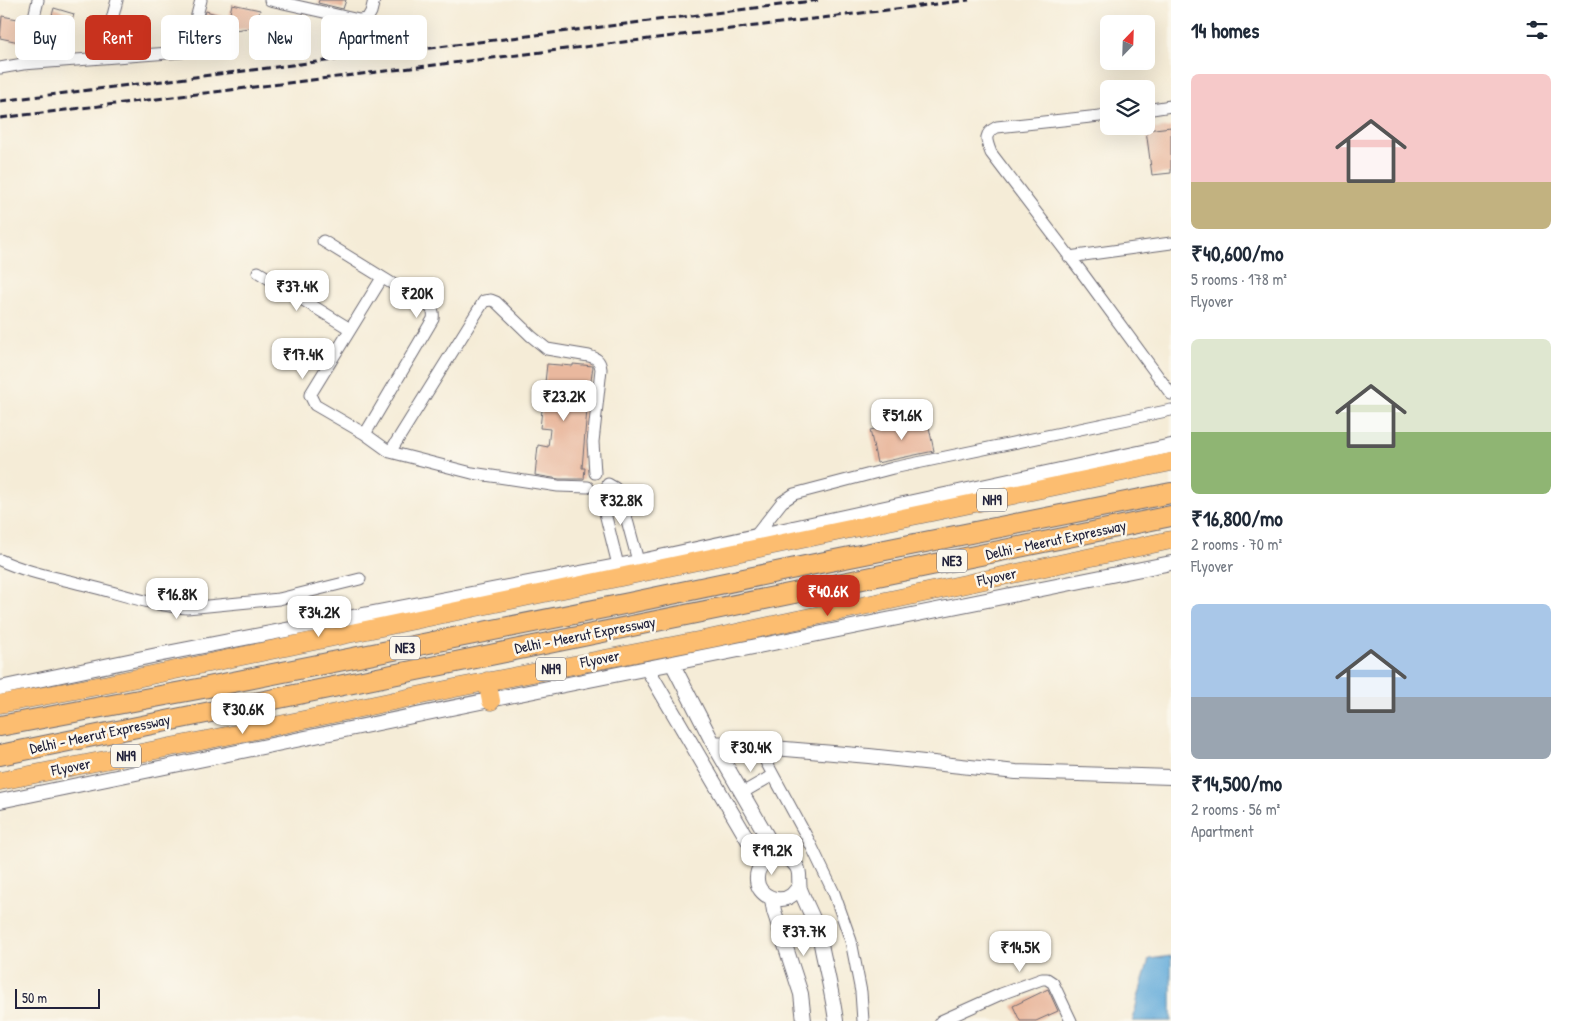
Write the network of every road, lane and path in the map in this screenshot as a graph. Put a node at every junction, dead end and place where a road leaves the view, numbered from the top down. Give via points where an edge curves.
1 (38, 0) edge
2 (117, 0) edge
3 (201, 0) edge
4 (270, 0) edge
5 (374, 0) edge
6 (113, 15) edge
7 (151, 54) edge
8 (85, 59) edge
9 (23, 64) junction
10 (0, 68) edge
11 (1171, 106) edge
12 (1155, 109) edge
13 (1100, 116) edge
14 (323, 241) dead end
15 (1171, 243) edge
16 (1069, 257) junction
17 (258, 272) dead end
18 (382, 278) junction
19 (350, 329) junction
20 (1171, 394) edge
21 (1171, 410) edge
22 (365, 434) junction
23 (1171, 446) edge
24 (390, 452) junction
25 (1171, 462) edge
26 (595, 473) junction
27 (588, 487) junction
28 (604, 489) junction
29 (1171, 493) edge
30 (1171, 516) edge
31 (756, 535) junction
32 (1171, 540) edge
33 (0, 560) edge
34 (638, 561) junction
35 (1171, 563) edge
36 (618, 565) junction
37 (581, 579) junction
38 (360, 580) dead end
39 (407, 606) junction
40 (394, 624) junction
41 (672, 663) junction
42 (647, 668) junction
43 (488, 681) junction
44 (0, 688) edge
45 (491, 700) junction
46 (0, 704) edge
47 (0, 726) edge
48 (713, 743) junction
49 (758, 747) junction
50 (0, 755) edge
51 (773, 775) junction
52 (1171, 777) edge
53 (0, 781) edge
54 (742, 793) junction
55 (0, 801) edge
56 (779, 857) junction
57 (762, 864) junction
58 (799, 887) junction
59 (772, 898) junction
60 (804, 1021) edge
61 (836, 1021) edge
62 (863, 1021) edge
63 (941, 1021) edge
64 (1071, 1021) edge

1 - 9 street
2 - 6 street
3 - 7 street via 185,50
4 - 5 street via 359,20 367,19
8 - 9 street
9 - 10 street
11 - 12 street
13 - 16 street via 1005,125 989,131 986,137 991,153
14 - 18 street
15 - 16 street
16 - 20 street
17 - 19 street
18 - 19 street
18 - 22 street via 432,308 434,313
19 - 22 street via 310,395 315,405
21 - 31 street via 893,468 794,494 782,502
22 - 24 street
23 - 31 street
24 - 26 street via 484,301 492,300 550,350 599,360 601,368 593,442
24 - 27 street via 472,473 558,486
25 - 37 highway, NH9 via 813,537
26 - 27 street via 588,478
26 - 28 street via 603,474 607,479
27 - 28 street via 594,493
28 - 34 street via 615,488 620,494
28 - 36 street
29 - 47 highway, Delhi - Meerut Expressway / NE3
30 - 50 highway, Delhi - Meerut Expressway / NE3
31 - 34 street
32 - 43 highway, Flyover / NH9 via 722,636
33 - 38 street via 40,574 181,607 279,599
34 - 36 street
35 - 41 street
36 - 37 street
37 - 39 street
37 - 40 highway, NH9
39 - 40 highway
39 - 44 street
40 - 46 highway, NH9
41 - 42 street
41 - 48 street
42 - 45 street
42 - 57 street
43 - 45 highway
43 - 53 highway, Flyover / NH9
45 - 55 street
48 - 49 street
48 - 54 street
49 - 51 street
49 - 52 street via 1016,772
51 - 54 street
51 - 62 street via 834,893 851,941
54 - 56 street
56 - 57 street
56 - 58 street via 786,858 797,867
57 - 59 street via 757,880 759,888
58 - 59 street via 782,900
58 - 61 street via 818,930
59 - 60 street via 801,994
63 - 64 street via 1001,994 1047,979 1053,983

